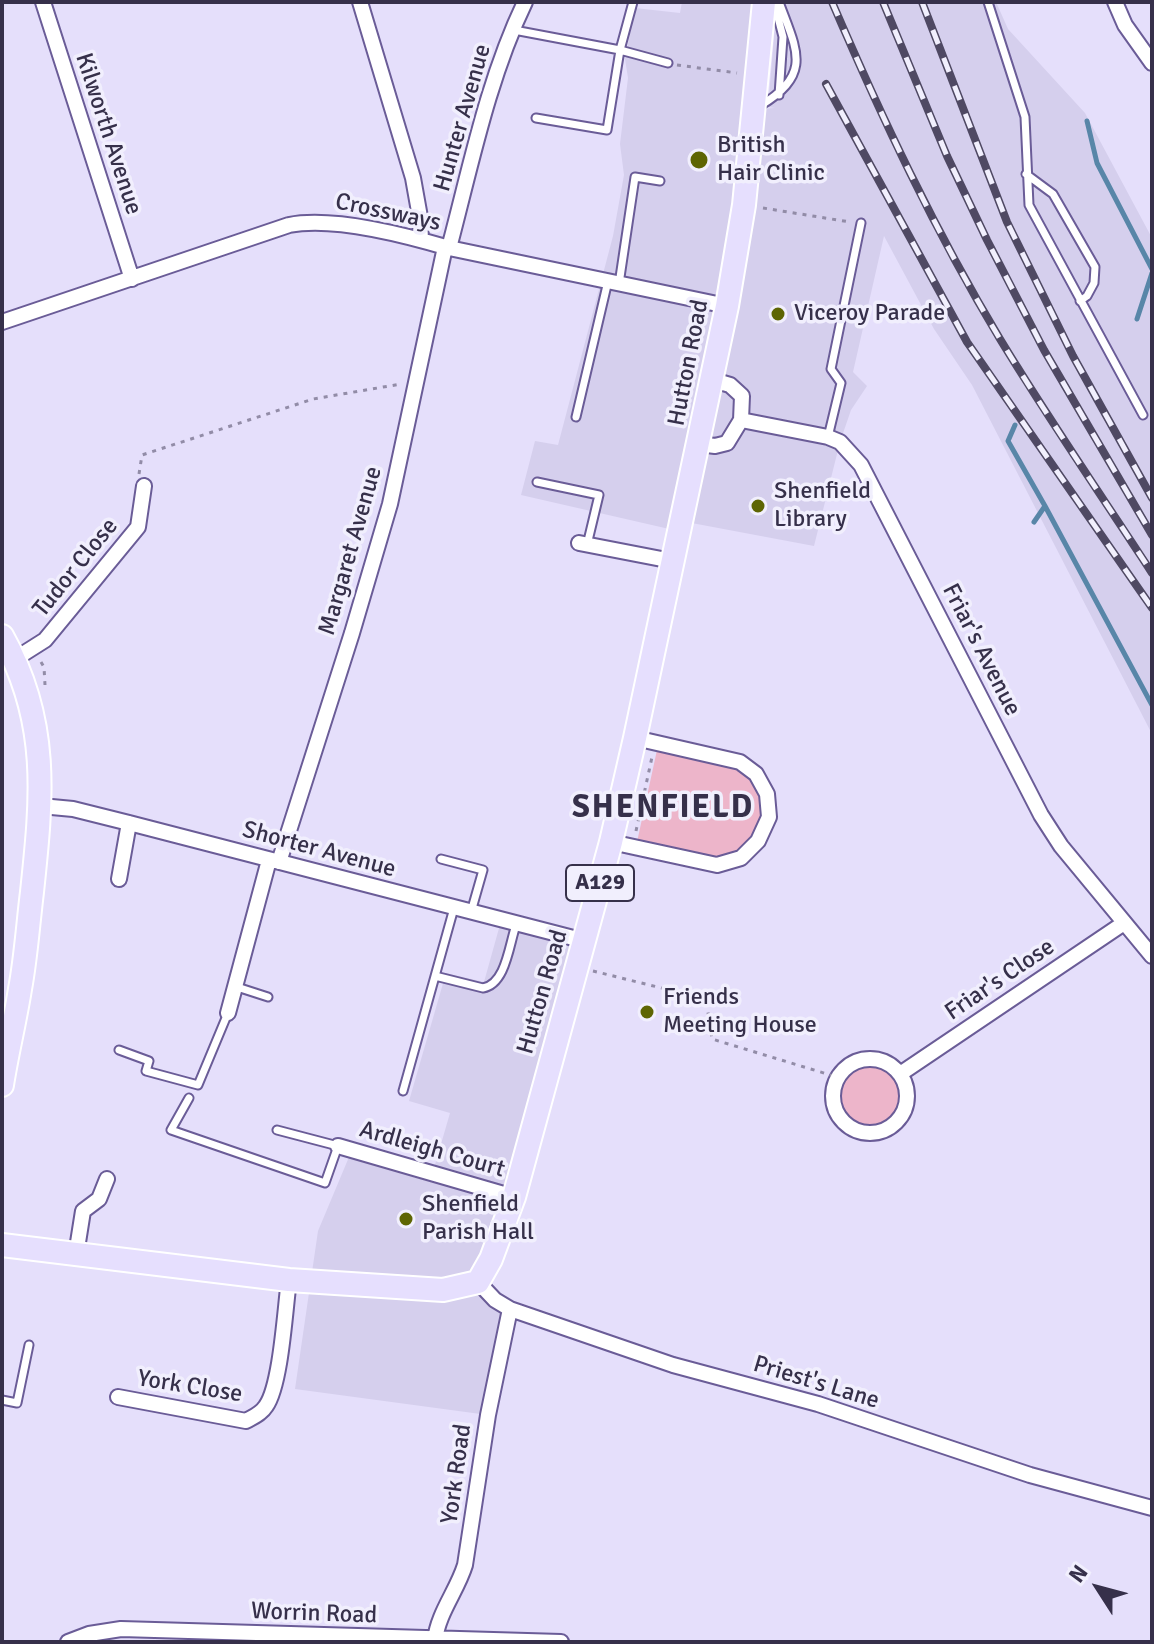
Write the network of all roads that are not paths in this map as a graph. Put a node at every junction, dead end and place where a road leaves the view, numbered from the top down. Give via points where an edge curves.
1 (43, 2) edge
2 (360, 2) edge
3 (525, 2) edge
4 (633, 2) edge
5 (764, 2) edge
6 (776, 2) edge
7 (988, 2) edge
8 (1115, 2) edge
9 (512, 30) junction
10 (620, 50) junction
11 (668, 63) road end
12 (1152, 63) edge
13 (779, 95) junction
14 (755, 109) junction
15 (536, 118) dead end
16 (1026, 174) junction
17 (660, 181) dead end
18 (861, 223) road end
19 (421, 240) junction
20 (447, 247) junction
21 (132, 279) junction
22 (614, 282) junction
23 (1080, 301) junction
24 (727, 306) junction
25 (2, 322) edge
26 (713, 380) junction
27 (1143, 415) dead end
28 (576, 417) dead end
29 (741, 420) junction
30 (828, 437) junction
31 (699, 444) junction
32 (537, 482) dead end
33 (144, 486) road end
34 (583, 544) joint
35 (672, 561) junction
36 (2, 636) edge
37 (15, 659) junction
38 (645, 740) junction
39 (41, 806) junction
40 (129, 823) junction
41 (622, 844) junction
42 (441, 859) dead end
43 (274, 861) junction
44 (119, 879) dead end
45 (454, 908) junction
46 (471, 912) junction
47 (1124, 923) junction
48 (516, 925) junction
49 (585, 941) junction
50 (1152, 956) edge
51 (435, 976) junction
52 (237, 987) junction
53 (268, 997) dead end
54 (228, 1013) joint
55 (119, 1050) dead end
56 (5, 1054) edge
57 (900, 1074) junction
58 (2, 1085) edge
59 (403, 1091) dead end
60 (189, 1098) dead end
61 (277, 1130) dead end
62 (338, 1146) junction
63 (107, 1179) dead end
64 (514, 1197) junction
65 (2, 1245) edge
66 (76, 1255) junction
67 (289, 1280) junction
68 (478, 1282) junction
69 (510, 1309) junction
70 (29, 1345) dead end
71 (118, 1397) dead end
72 (2, 1400) edge
73 (1152, 1508) edge
74 (169, 1636) edge
75 (435, 1640) junction
76 (68, 1642) edge
77 (561, 1642) edge

1 - 21 street, Kilworth Avenue
2 - 19 street via 413,178
3 - 9 street, Hunter Avenue
4 - 10 lane
5 - 14 main road, Hutton Road / A129
6 - 13 lane via 783,37
6 - 13 lane via 796,47 795,74
7 - 16 lane via 1025,117
8 - 12 street
9 - 10 lane
9 - 20 street, Hunter Avenue
10 - 11 lane
10 - 15 lane via 607,130
13 - 14 lane
14 - 24 main road, Hutton Road / A129
16 - 23 lane via 1029,205
16 - 23 lane via 1053,194 1095,267 1094,283
17 - 22 lane via 635,177
18 - 30 lane via 831,369 841,383
19 - 20 street, Crossways
19 - 21 street, Crossways via 304,222
20 - 22 street, Crossways
20 - 43 street, Margaret Avenue via 390,504 357,619
21 - 25 street, Crossways
22 - 24 street, Crossways
22 - 28 lane
23 - 27 lane
24 - 26 main road, Hutton Road / A129
26 - 29 street via 742,396
26 - 31 main road, Hutton Road / A129
29 - 30 street, Friar's Avenue
29 - 31 street via 727,443
30 - 47 street, Friar's Avenue via 861,465 1041,815
31 - 35 main road, Hutton Road / A129
32 - 34 lane via 599,495
33 - 37 street, Tudor Close via 138,527 45,640
34 - 35 street
35 - 38 main road, Hutton Road / A129
36 - 37 main road
37 - 39 main road via 37,735
38 - 41 main road, Hutton Road / A129
38 - 41 street via 740,762 756,774 767,794 769,817 758,841 741,858 717,865
39 - 40 street, Shorter Avenue
39 - 56 main road via 21,987
40 - 43 street, Shorter Avenue
40 - 44 street
41 - 49 main road, Hutton Road / A129
42 - 46 lane via 483,870
43 - 45 street, Shorter Avenue
43 - 52 street
45 - 46 street, Shorter Avenue
45 - 51 lane
46 - 48 street, Shorter Avenue
47 - 50 street, Friar's Avenue
47 - 57 street, Friar's Close
48 - 49 street, Shorter Avenue
48 - 51 lane via 499,976 490,987
49 - 64 main road, Hutton Road / A129
51 - 59 lane
52 - 53 lane
52 - 54 street
54 - 55 lane via 198,1085 146,1071 149,1061
56 - 58 main road
57 - 57 street via 883,1061 853,1062 837,1077 832,1100 836,1112 853,1130 877,1133 889,1128 907,1097
60 - 62 lane via 171,1130 325,1183
61 - 62 lane
62 - 64 street, Ardleigh Court
63 - 66 street via 99,1199 83,1211
64 - 68 main road, Hutton Road / A129
65 - 66 main road
66 - 67 main road
67 - 68 main road via 443,1290
67 - 71 street, York Close via 277,1368 268,1404 259,1414 246,1421
68 - 69 street, Priest's Lane
69 - 73 street, Priest's Lane via 673,1365 818,1404 1030,1475
69 - 75 street, York Road via 465,1565 437,1624
70 - 72 lane via 17,1403
74 - 75 street, Worrin Road
74 - 76 street, Worrin Road via 121,1629
75 - 77 street, Worrin Road

